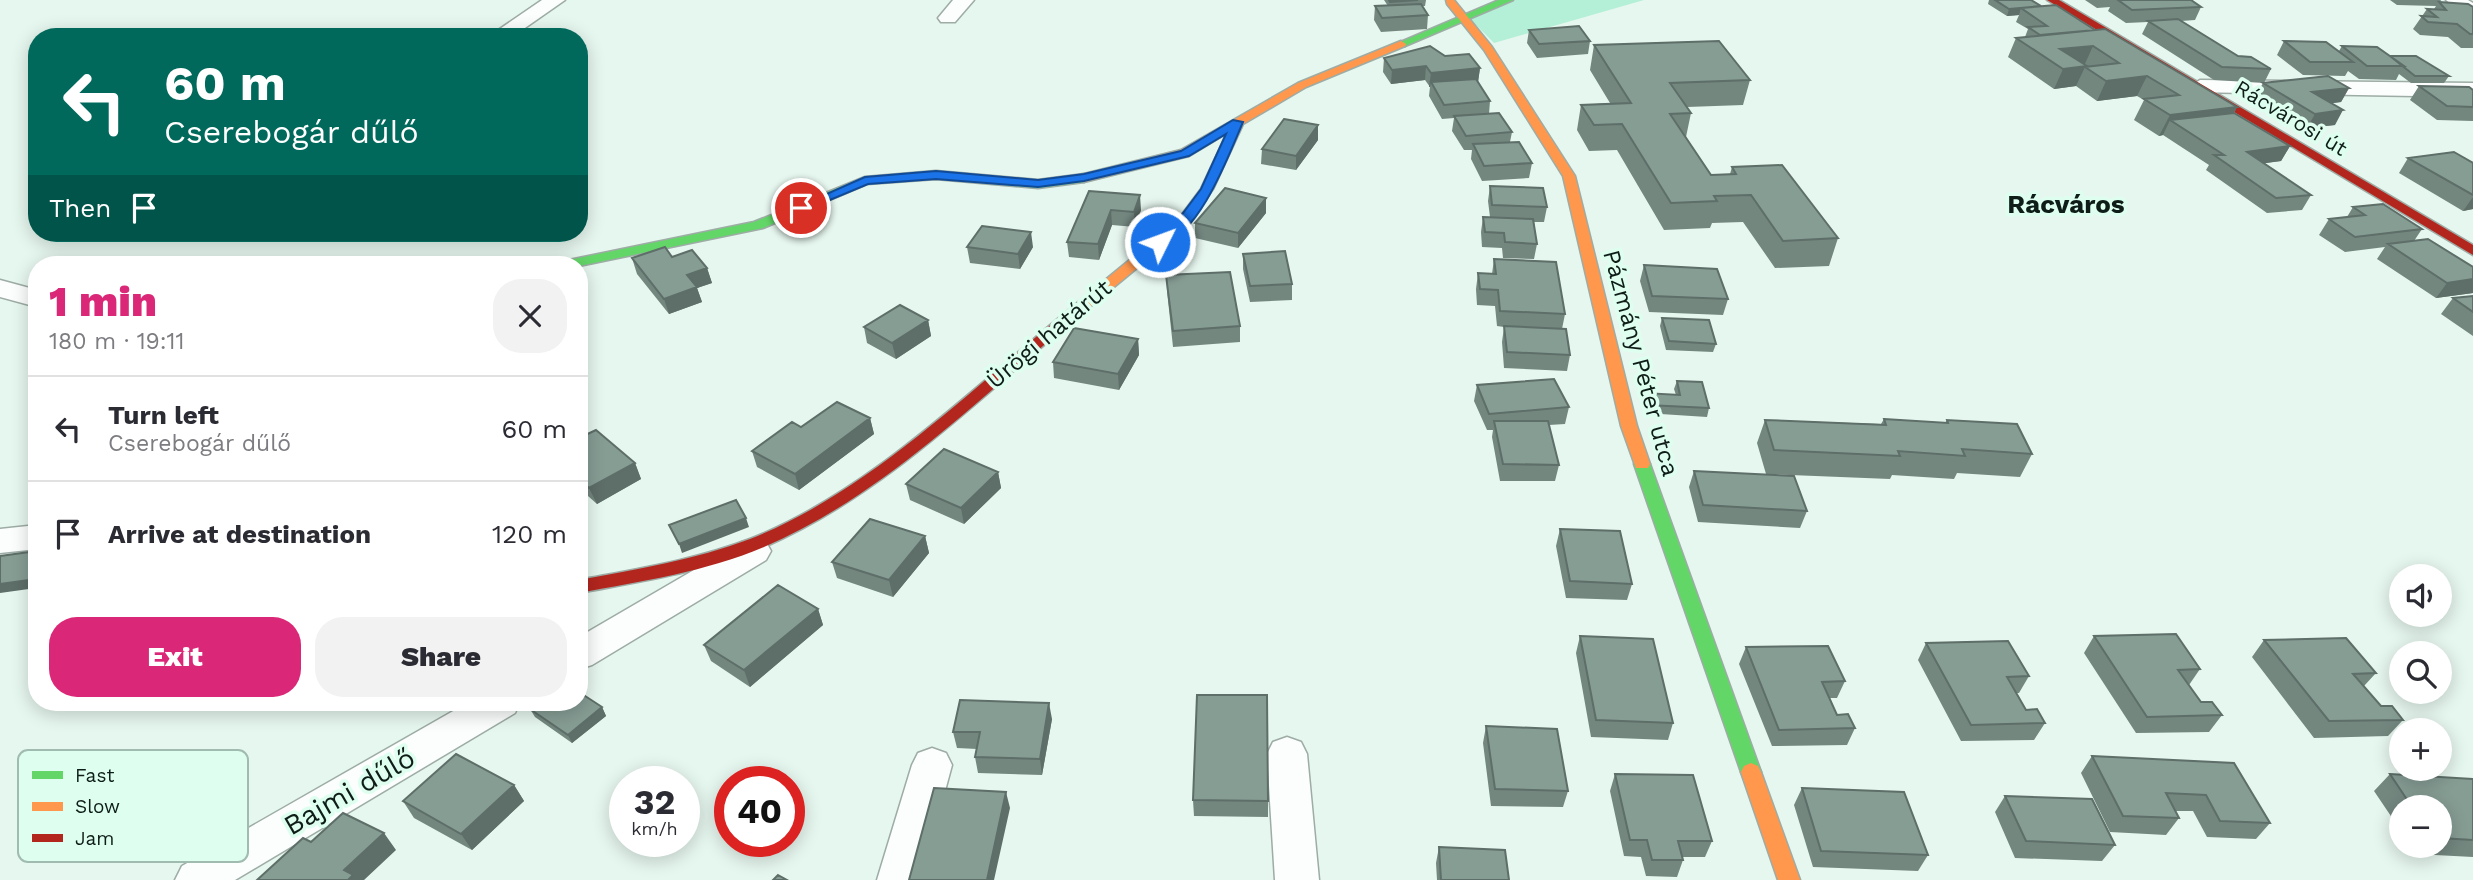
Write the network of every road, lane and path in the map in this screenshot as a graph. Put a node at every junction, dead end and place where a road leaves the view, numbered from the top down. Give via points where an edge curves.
1 (555, 0) edge
2 (964, 0) edge
3 (1448, 0) edge
4 (1508, 0) edge
5 (2052, 0) edge
6 (2456, 0) edge
7 (2473, 13) edge
8 (948, 18) dead end
9 (1465, 19) junction
10 (512, 28) edge
11 (2200, 88) junction
12 (2473, 90) edge
13 (1238, 122) junction
14 (2473, 251) edge
15 (588, 260) edge
16 (800, 523) junction
17 (28, 538) edge
18 (0, 541) edge
19 (588, 585) edge
20 (588, 650) edge
21 (486, 711) edge
22 (1287, 754) dead end
23 (932, 765) dead end
24 (248, 850) edge
25 (228, 862) edge
26 (197, 880) edge
27 (900, 880) edge
28 (1297, 880) edge
29 (1788, 880) edge

1 - 10 street
2 - 8 street
3 - 9 street, Pázmány Péter utca
4 - 9 street
5 - 11 street, Rácvárosi út
6 - 7 street
9 - 13 street via 1302,85
9 - 29 street, Pázmány Péter utca via 1569,176 1629,426
11 - 12 street
11 - 14 street, Rácvárosi út
13 - 15 street via 1185,153 1084,178 1038,184 936,175 865,181 758,226
13 - 16 street, Ürögi határút via 1207,189 1182,224 859,488
16 - 19 street, Ürögi határút via 710,560
16 - 20 street
17 - 18 street
21 - 24 street, Bajmi dűlő
22 - 28 street
23 - 27 street
25 - 26 street, Bajmi dűlő

